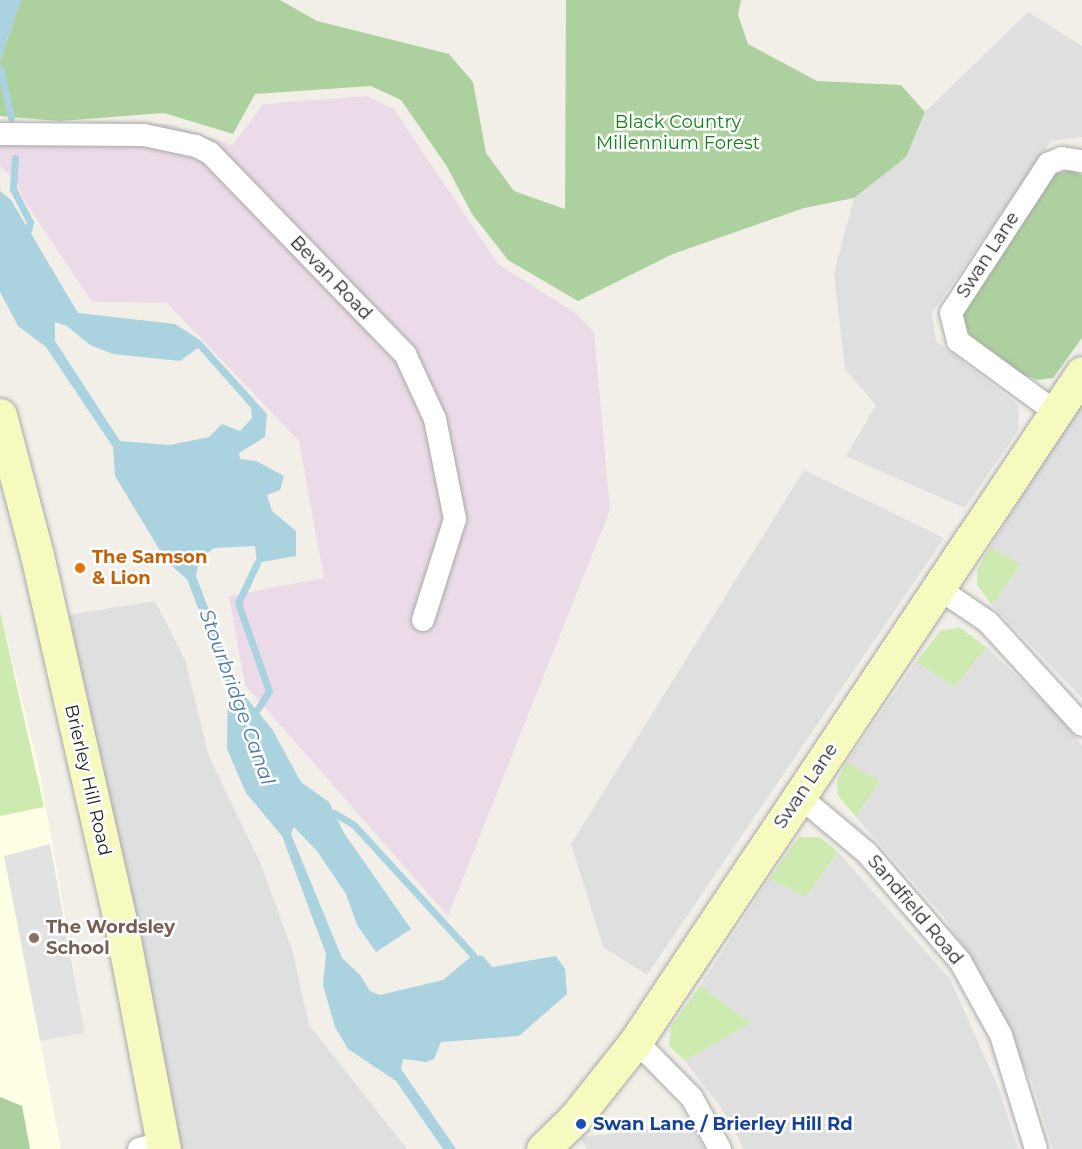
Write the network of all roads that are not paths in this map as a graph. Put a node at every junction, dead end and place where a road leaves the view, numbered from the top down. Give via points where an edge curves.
1 (0, 134) edge
2 (1082, 161) edge
3 (1082, 373) edge
4 (1054, 411) junction
5 (0, 415) edge
6 (938, 588) junction
7 (423, 620) dead end
8 (1082, 725) edge
9 (799, 796) junction
10 (636, 1041) junction
11 (155, 1147) edge
12 (543, 1149) edge
13 (720, 1149) edge
14 (1036, 1149) edge

1 - 7 street, Bevan Road via 144,135 196,146 210,153 405,354 435,419 455,519
2 - 4 street, Swan Lane via 1062,159 1048,165 951,313 958,341
3 - 4 street, Swan Lane
4 - 6 street, Swan Lane
5 - 11 street, Brierley Hill Road via 37,555 121,924
6 - 8 street via 988,622
6 - 9 street, Swan Lane
9 - 10 street, Swan Lane
9 - 14 street, Sandfield Road via 867,853 960,961 1001,1035
10 - 12 street, Swan Lane via 575,1118
10 - 13 street via 692,1098

